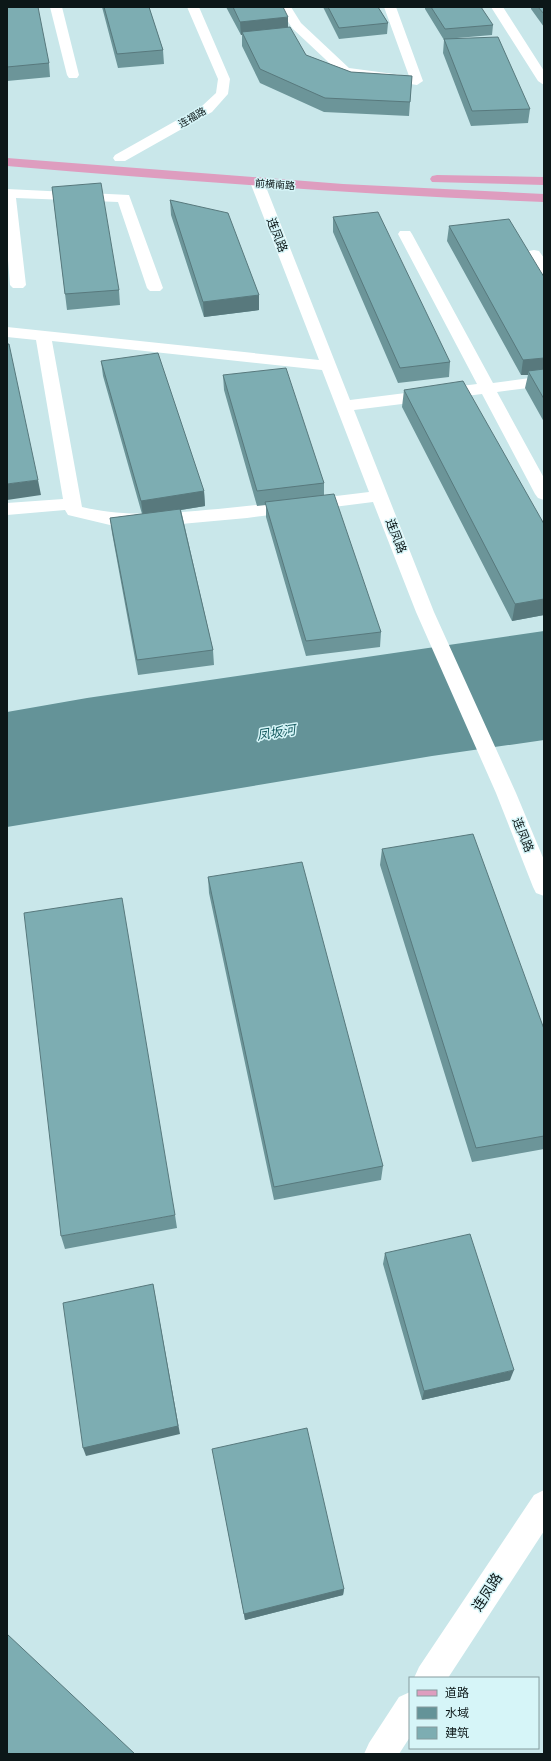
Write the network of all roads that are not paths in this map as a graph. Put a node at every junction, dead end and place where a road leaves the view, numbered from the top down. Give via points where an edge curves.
1 (56, 7) edge
2 (193, 7) edge
3 (285, 7) edge
4 (390, 7) edge
5 (497, 7) edge
6 (73, 76) dead end
7 (544, 81) edge
8 (105, 156) dead end
9 (120, 158) junction
10 (143, 159) dead end
11 (7, 162) edge
12 (421, 178) dead end
13 (544, 181) edge
14 (257, 182) junction
15 (8, 193) edge
16 (544, 198) edge
17 (405, 234) dead end
18 (534, 254) dead end
19 (544, 270) edge
20 (18, 285) dead end
21 (155, 288) dead end
22 (7, 332) edge
23 (42, 336) junction
24 (328, 366) junction
25 (544, 381) edge
26 (487, 388) junction
27 (344, 406) junction
28 (544, 494) edge
29 (381, 496) junction
30 (72, 504) junction
31 (7, 509) edge
32 (544, 887) edge
33 (544, 1505) edge
34 (431, 1677) edge
35 (409, 1710) edge
36 (380, 1754) edge

1 - 6 street
2 - 9 street, 连福路 via 224,79 222,94 208,109
3 - 4 street via 296,26 345,71 417,81
5 - 7 street
8 - 9 main road
9 - 10 main road
11 - 14 main road, 前横南路
12 - 13 main road
14 - 16 main road, 前横南路
14 - 24 street, 连凤路
15 - 20 street
15 - 21 street via 124,198
17 - 26 street
18 - 19 street
22 - 23 street
23 - 24 street
23 - 30 street
24 - 27 street, 连凤路
25 - 26 street
26 - 27 street
26 - 28 street
27 - 29 street, 连凤路
29 - 30 street via 148,521 110,520 74,511
29 - 32 street, 连凤路 via 425,612 506,793
30 - 31 street
33 - 34 street, 连凤路
35 - 36 street

